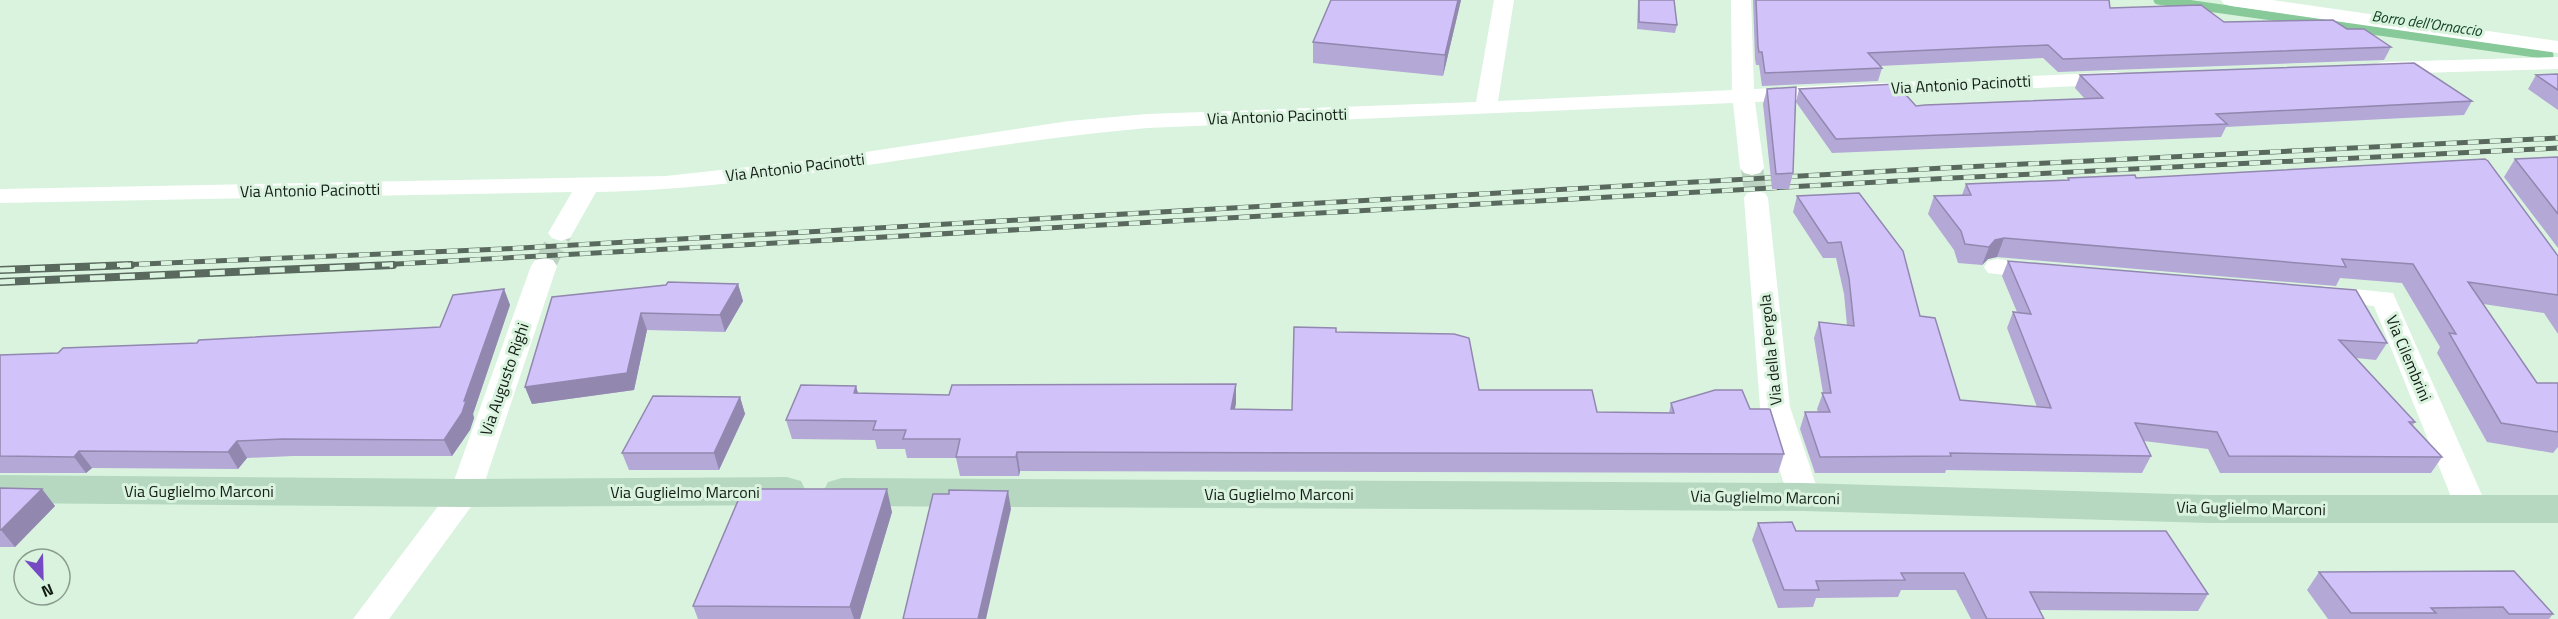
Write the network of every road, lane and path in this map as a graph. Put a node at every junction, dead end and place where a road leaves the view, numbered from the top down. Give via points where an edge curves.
1 (1504, 0) edge
2 (1741, 0) edge
3 (2230, 0) edge
4 (2558, 47) edge
5 (2558, 63) edge
6 (2360, 69) edge
7 (2137, 77) edge
8 (1743, 94) junction
9 (1486, 108) junction
10 (1752, 168) tunnel mouth
11 (588, 184) junction
12 (0, 196) edge
13 (1756, 198) tunnel mouth
14 (561, 233) tunnel mouth
15 (544, 266) tunnel mouth
16 (1997, 267) dead end
17 (2067, 273) edge
18 (2302, 292) edge
19 (0, 489) edge
20 (465, 493) junction
21 (1804, 497) junction
22 (2472, 509) junction
23 (2558, 509) edge
24 (370, 619) edge

1 - 9 street
2 - 8 street
3 - 4 street
5 - 6 street
7 - 8 street, Via Antonio Pacinotti
8 - 9 street, Via Antonio Pacinotti
8 - 10 street
9 - 11 street, Via Antonio Pacinotti via 1147,121 994,138 820,166 666,183
11 - 12 street, Via Antonio Pacinotti
11 - 14 street
13 - 21 street, Via della Pergola via 1775,407
15 - 20 street, Via Augusto Righi
16 - 17 street
18 - 22 street, Via Cilembrini via 2384,299
19 - 20 street, Via Guglielmo Marconi
20 - 21 street, Via Guglielmo Marconi
20 - 24 street, Via Augusto Righi
21 - 22 street, Via Guglielmo Marconi via 2208,509
22 - 23 street, Via Guglielmo Marconi

